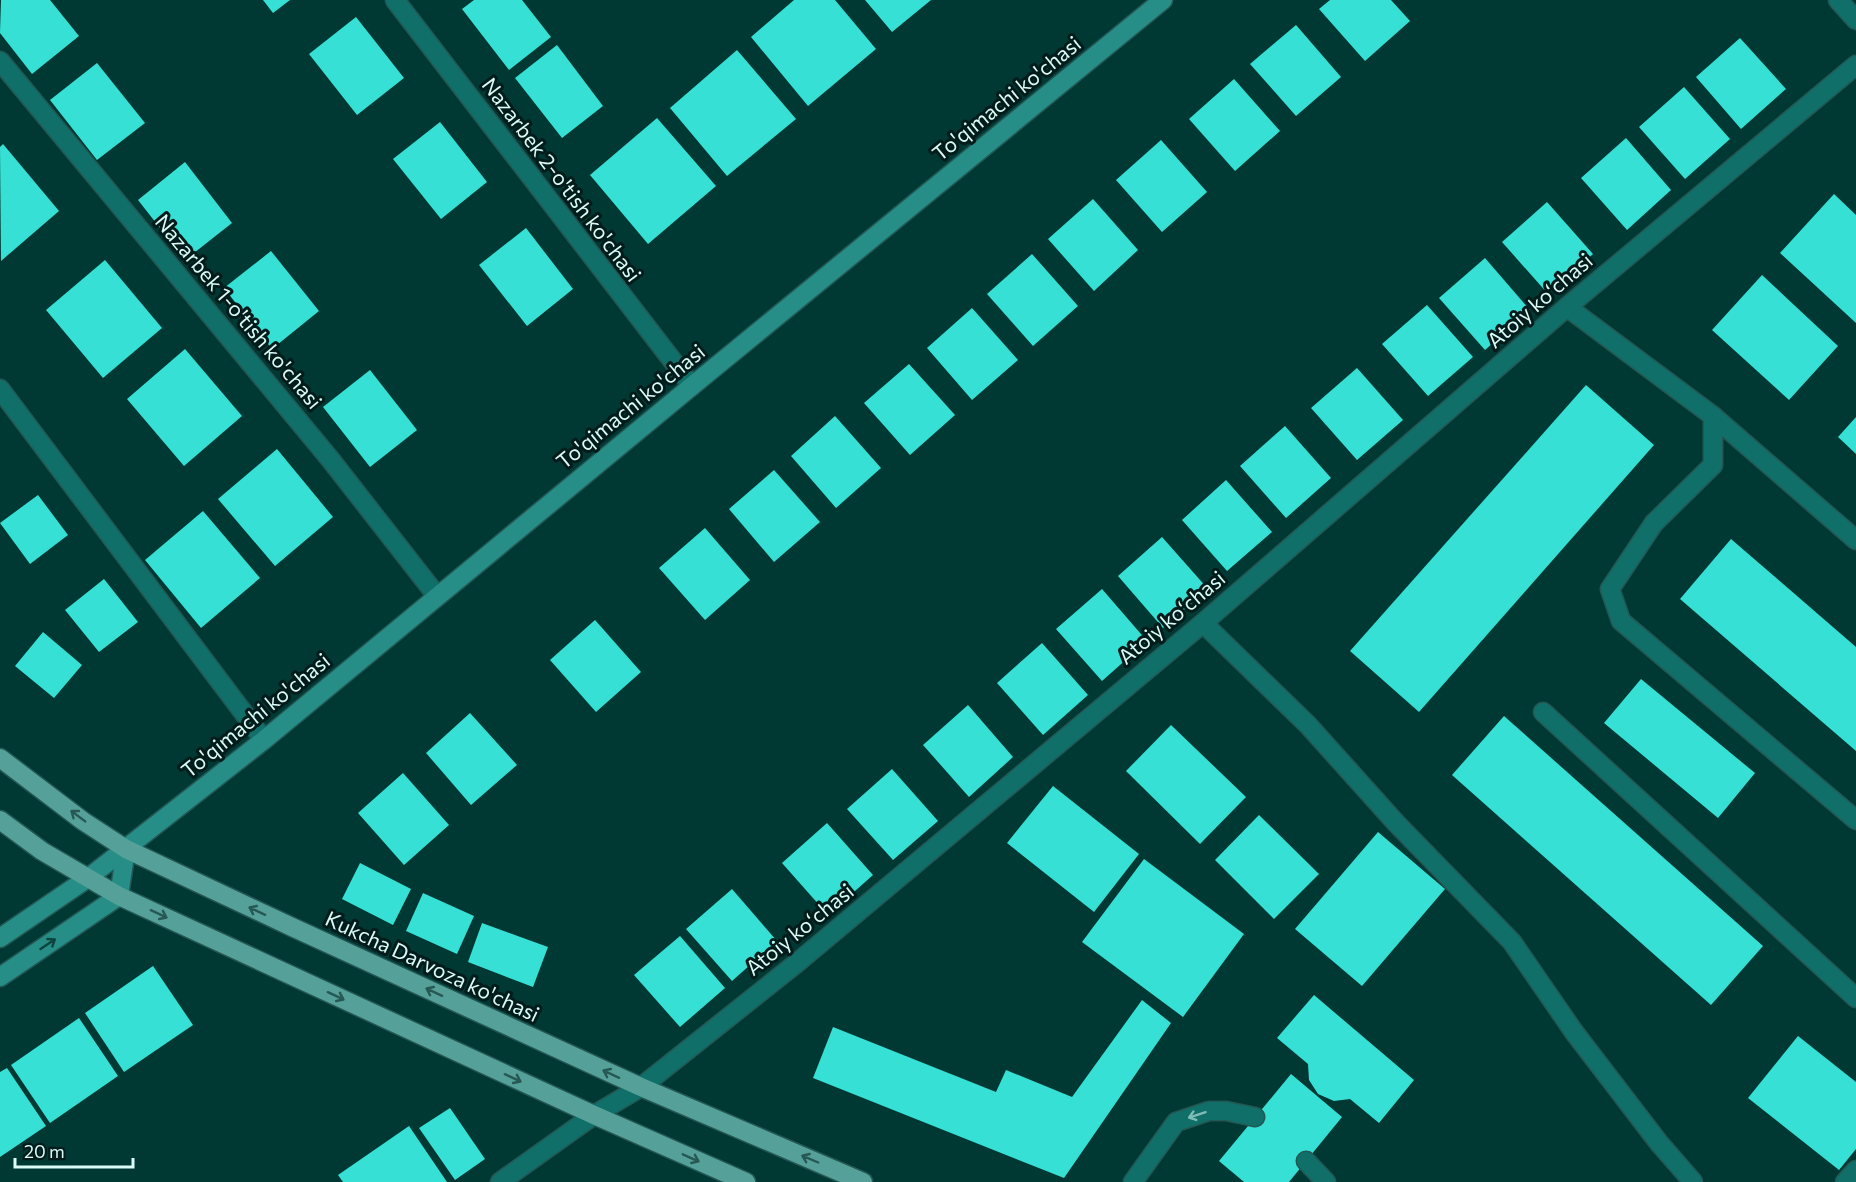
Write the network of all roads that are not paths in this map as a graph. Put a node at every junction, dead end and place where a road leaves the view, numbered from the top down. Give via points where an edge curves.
1 (395, 0) edge
2 (1163, 0) edge
3 (1838, 0) edge
4 (1856, 20) edge
5 (0, 61) edge
6 (1856, 65) edge
7 (1567, 307) junction
8 (692, 386) junction
9 (0, 389) edge
10 (1713, 416) junction
11 (1856, 540) edge
12 (437, 596) junction
13 (1203, 623) junction
14 (1543, 712) dead end
15 (264, 740) junction
16 (0, 758) edge
17 (0, 820) edge
18 (1856, 820) edge
19 (126, 849) junction
20 (88, 878) junction
21 (119, 896) junction
22 (0, 938) edge
23 (0, 977) edge
24 (1856, 998) edge
25 (641, 1087) junction
26 (594, 1115) junction
27 (1255, 1117) dead end
28 (1306, 1161) dead end
29 (1856, 1170) edge
30 (500, 1182) edge
31 (746, 1182) edge
32 (863, 1182) edge
33 (1133, 1182) edge
34 (1326, 1182) edge
35 (1693, 1182) edge
36 (1845, 1182) edge

1 - 8 street, Nazarbek 2-o'tish ko'chasi
2 - 8 main road, To'qimachi ko'chasi
3 - 4 street
5 - 12 street, Nazarbek 1-o'tish ko'chasi via 330,459
6 - 7 street, Atoiy koʻchasi
7 - 10 street
7 - 13 street, Atoiy koʻchasi
8 - 12 main road, To'qimachi ko'chasi
9 - 15 street
10 - 11 street
10 - 18 street via 1713,465 1654,523 1610,589 1621,621
12 - 15 main road, To'qimachi ko'chasi
13 - 25 street, Atoiy koʻchasi via 798,962
13 - 35 street via 1308,724 1396,823 1512,942 1574,1032
14 - 24 street
15 - 19 main road, To'qimachi ko'chasi
19 -> 16 main road, Kukcha Darvoza ko'chasi
17 - 20 main road
19 - 20 main road, To'qimachi ko'chasi
19 - 21 main road
25 -> 19 main road, Kukcha Darvoza ko'chasi
20 - 21 main road
20 - 22 main road, To'qimachi ko'chasi
23 -> 21 main road
21 -> 26 main road
25 - 26 street, Atoiy koʻchasi
32 -> 25 main road, Kukcha Darvoza ko'chasi
26 - 30 street, Atoiy koʻchasi
26 -> 31 main road
27 -> 33 street via 1209,1111 1176,1122
28 - 34 street
29 - 36 street

